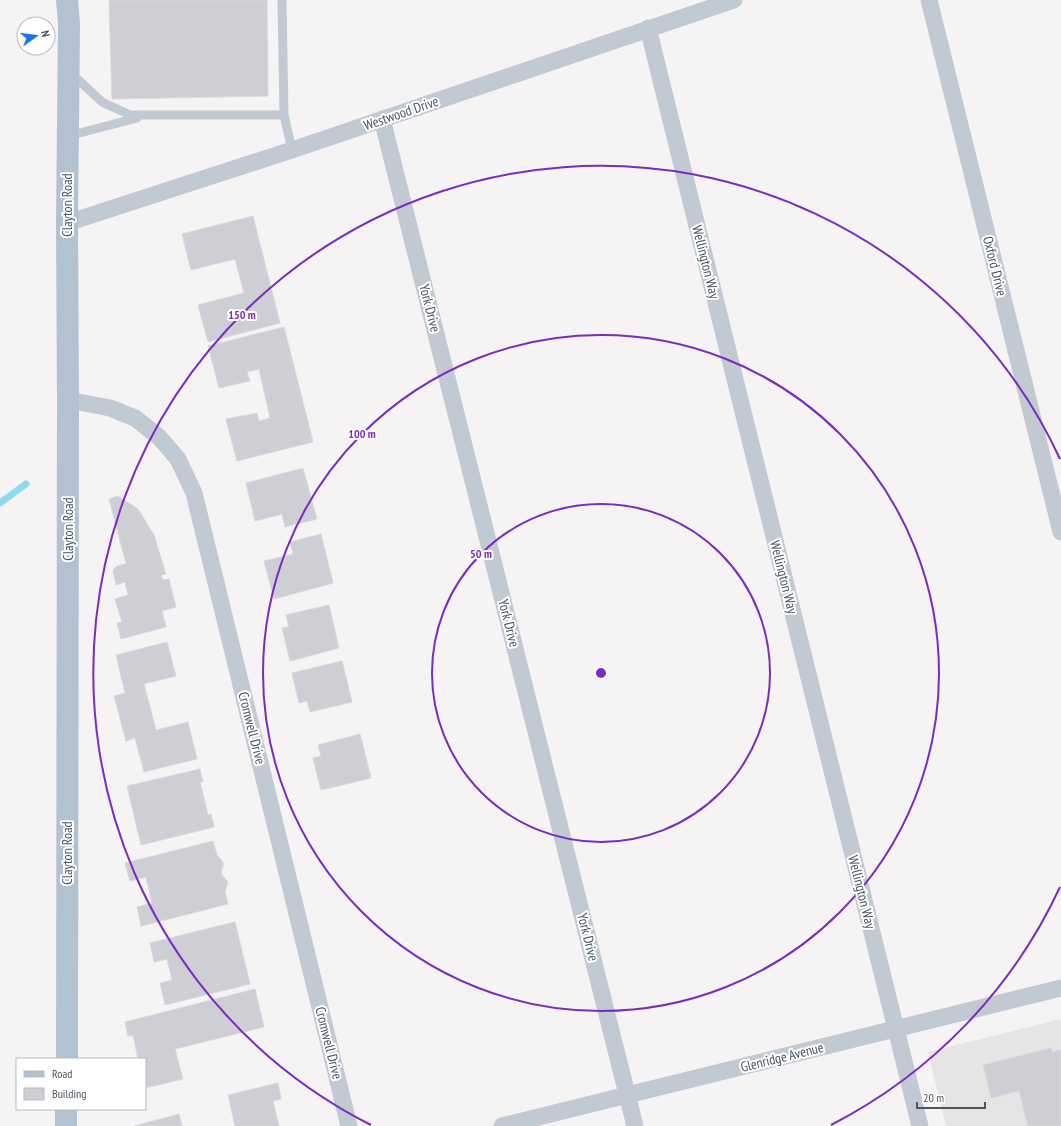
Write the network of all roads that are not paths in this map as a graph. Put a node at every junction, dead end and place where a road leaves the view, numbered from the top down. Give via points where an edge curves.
1 (67, 0) edge
2 (282, 0) edge
3 (734, 0) edge
4 (929, 0) edge
5 (648, 28) junction
6 (68, 70) junction
7 (284, 115) junction
8 (144, 116) junction
9 (382, 119) junction
10 (68, 136) junction
11 (292, 150) junction
12 (67, 223) junction
13 (68, 400) junction
14 (1061, 532) edge
15 (1061, 988) edge
16 (895, 1029) junction
17 (67, 1058) edge
18 (628, 1096) junction
19 (66, 1110) edge
20 (66, 1126) edge
21 (349, 1126) edge
22 (502, 1126) edge
23 (635, 1126) edge
24 (920, 1126) edge

1 - 6 main road, Clayton Road
2 - 7 lane
3 - 5 street, Westwood Drive
4 - 14 street, Oxford Drive
5 - 9 street, Westwood Drive
5 - 16 street, Wellington Way
6 - 8 lane via 102,102 130,115
6 - 10 main road, Clayton Road
7 - 8 lane
7 - 11 lane
8 - 10 lane
9 - 11 street, Westwood Drive
9 - 18 street, York Drive
10 - 12 main road, Clayton Road
11 - 12 street, Westwood Drive
12 - 13 main road, Clayton Road
13 - 17 main road, Clayton Road
13 - 21 street, Cromwell Drive via 110,408 135,418 160,437 178,459 194,493
15 - 16 street, Glenridge Avenue
16 - 18 street, Glenridge Avenue
16 - 24 street, Wellington Way
18 - 22 street, Glenridge Avenue
18 - 23 street, York Drive
19 - 20 main road

